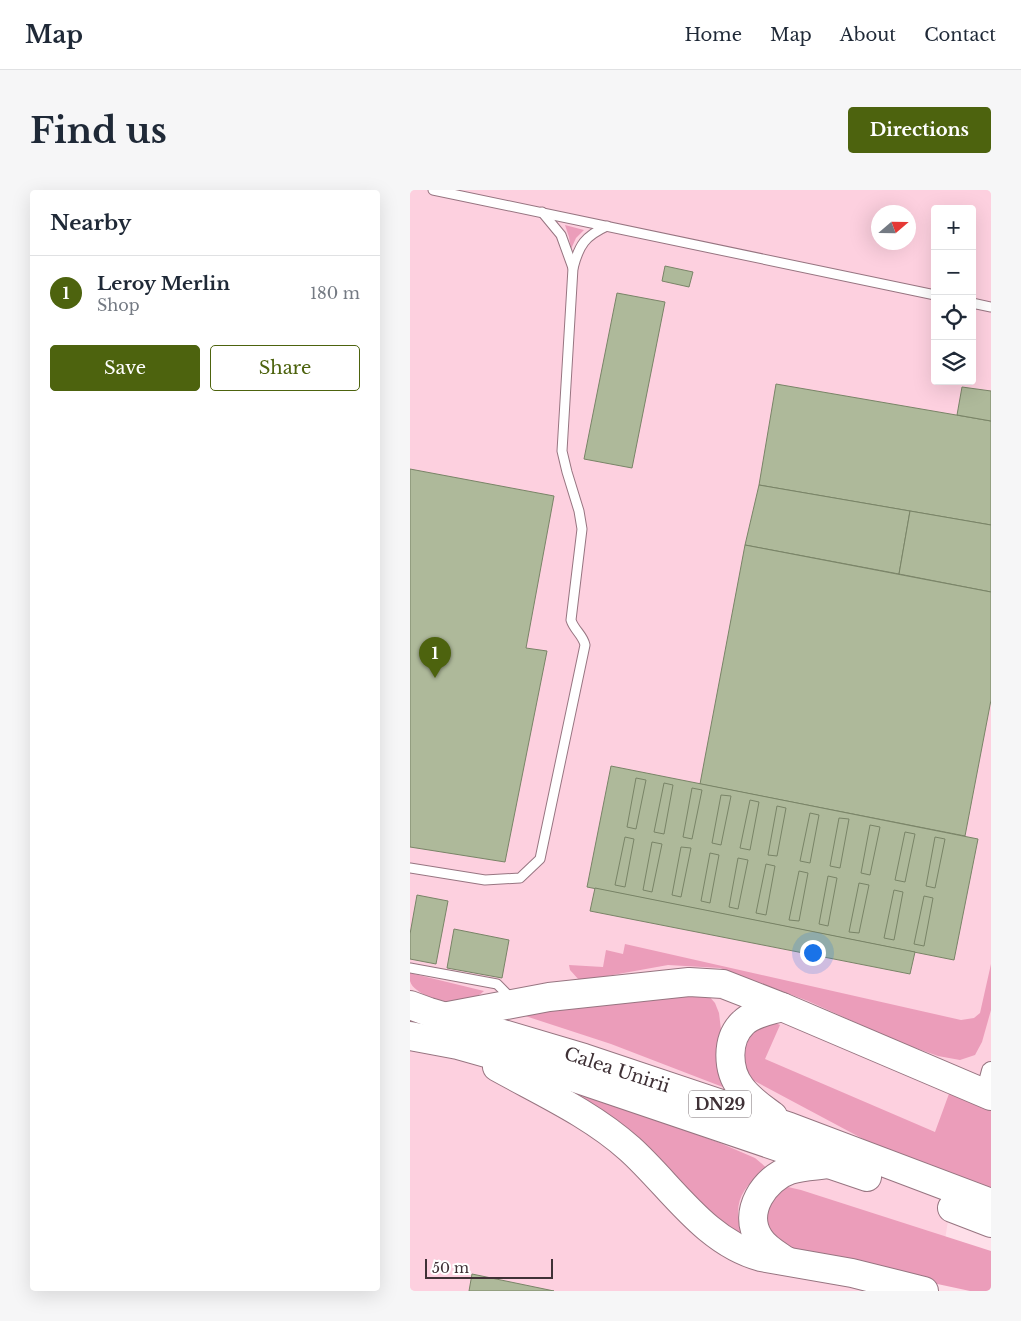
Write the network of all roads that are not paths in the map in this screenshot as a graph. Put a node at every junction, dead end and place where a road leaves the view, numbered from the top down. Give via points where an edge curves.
1 (433, 190) edge
2 (542, 212) junction
3 (607, 226) junction
4 (573, 268) junction
5 (931, 295) edge
6 (976, 305) edge
7 (991, 307) edge
8 (410, 868) edge
9 (410, 968) edge
10 (515, 1003) junction
11 (410, 1005) edge
12 (782, 1006) junction
13 (444, 1017) junction
14 (410, 1036) edge
15 (458, 1046) junction
16 (989, 1087) edge
17 (790, 1127) junction
18 (833, 1164) junction
19 (991, 1203) edge
20 (991, 1223) edge
21 (785, 1260) junction
22 (924, 1291) edge

1 - 2 lane
2 - 3 lane
2 - 4 lane via 561,235
3 - 4 lane via 585,241
3 - 5 lane
4 - 8 lane via 562,451 582,529 571,620 586,646 540,860 520,878 485,880
6 - 7 lane
9 - 10 lane via 497,984
10 - 12 main road via 705,982 723,984
10 - 13 main road
11 - 13 main road, Calea Unirii / DN29
12 - 16 main road
12 - 17 main road via 755,1015 743,1023 734,1034 730,1061 740,1087 755,1104
13 - 17 main road, Calea Unirii / DN29 via 584,1058
14 - 15 main road, Calea Unirii / DN29
15 - 18 main road, Calea Unirii / DN29 via 575,1078
15 - 21 main road via 599,1124 630,1149 709,1229 733,1246 748,1254
17 - 19 main road, Calea Unirii / DN29
18 - 20 main road, Calea Unirii / DN29
18 - 21 main road via 790,1170 774,1178 761,1191 754,1207 757,1236
21 - 22 main road

